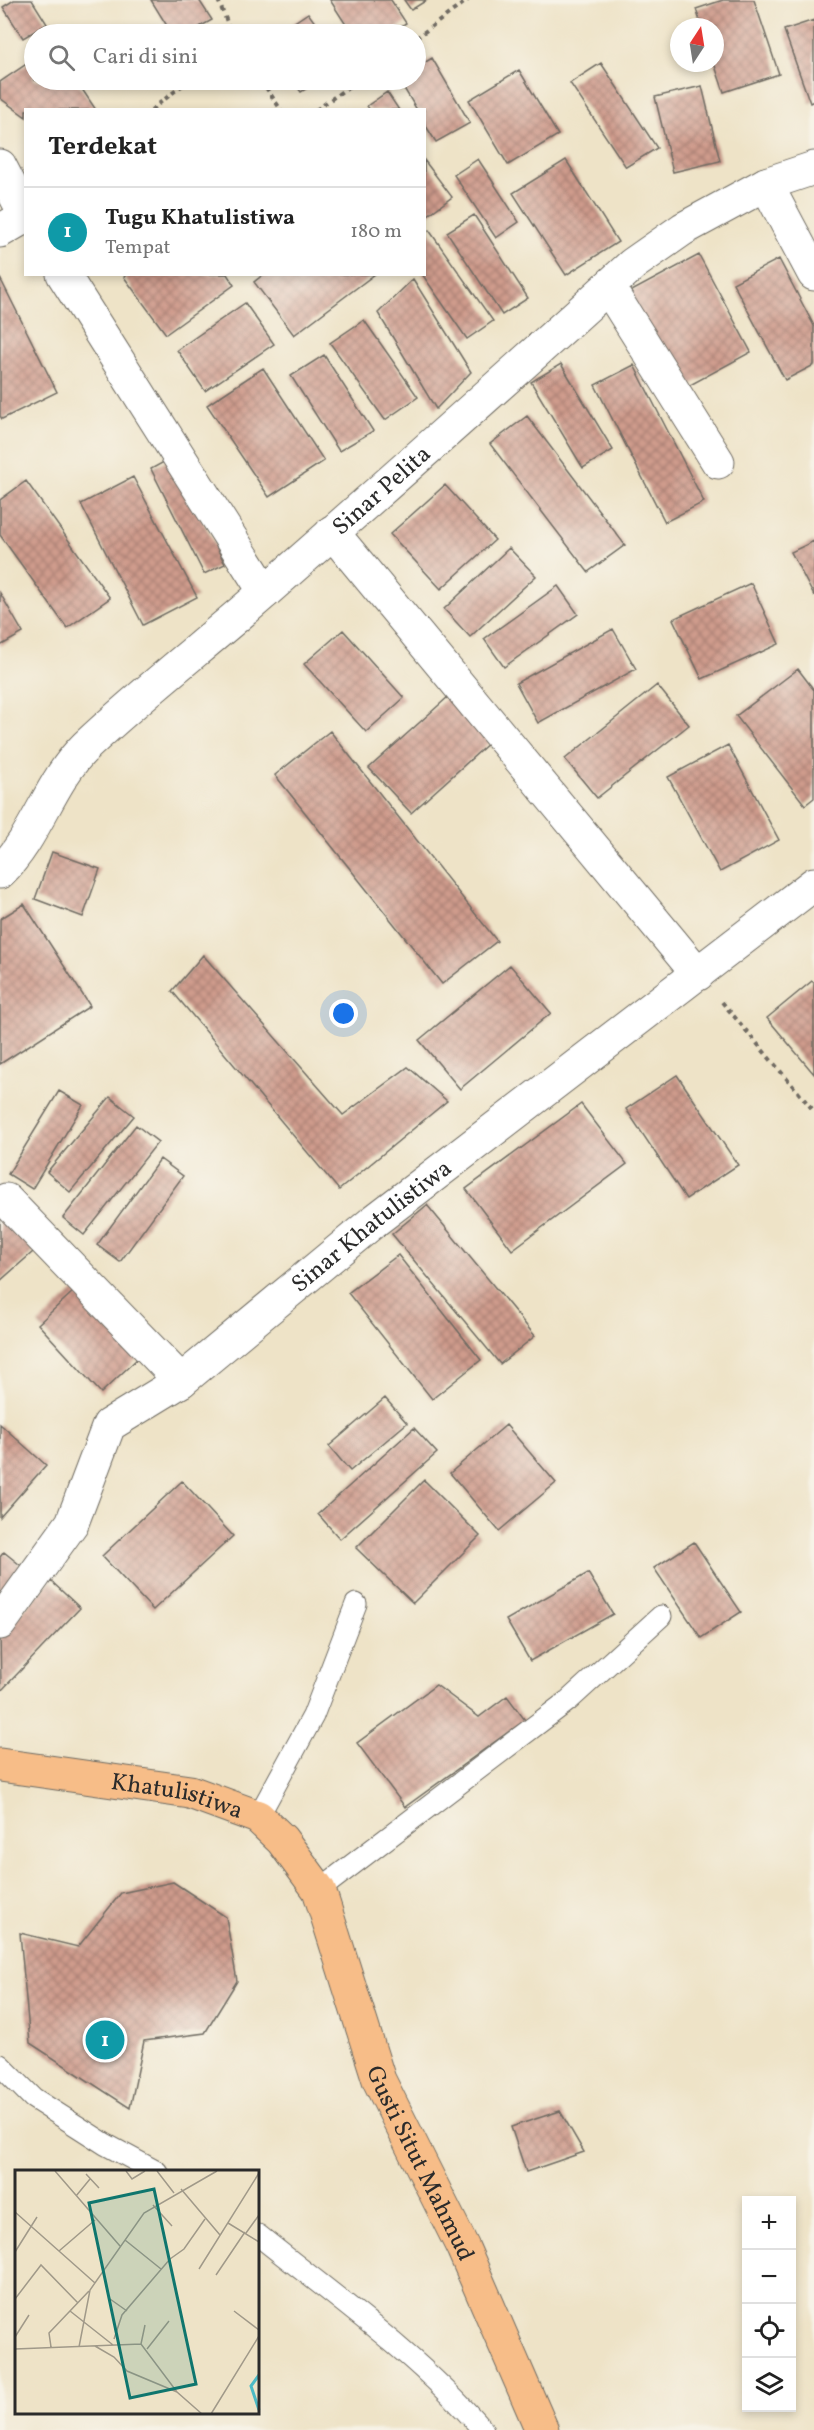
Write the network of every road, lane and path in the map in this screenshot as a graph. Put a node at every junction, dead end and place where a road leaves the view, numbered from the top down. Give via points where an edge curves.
1 (218, 0) edge
2 (468, 0) edge
3 (228, 24) edge
4 (426, 31) edge
5 (176, 90) edge
6 (268, 90) edge
7 (344, 90) edge
8 (154, 108) edge
9 (280, 108) edge
10 (319, 108) edge
11 (0, 166) edge
12 (814, 168) edge
13 (766, 184) junction
14 (24, 212) edge
15 (24, 217) edge
16 (0, 231) edge
17 (814, 274) edge
18 (64, 276) edge
19 (608, 286) junction
20 (718, 462) dead end
21 (333, 532) junction
22 (265, 592) junction
23 (0, 872) edge
24 (814, 884) edge
25 (698, 974) junction
26 (814, 1112) edge
27 (6, 1200) dead end
28 (181, 1381) junction
29 (356, 1604) dead end
30 (662, 1616) dead end
31 (0, 1623) edge
32 (0, 1765) edge
33 (258, 1817) junction
34 (319, 1890) junction
35 (0, 2065) edge
36 (153, 2170) edge
37 (260, 2237) edge
38 (483, 2430) edge
39 (542, 2430) edge

1 - 3 path
2 - 4 path
5 - 8 path
6 - 9 path
7 - 10 path
11 - 14 street
12 - 13 street, Sinar Pelita
13 - 17 street
13 - 19 street, Sinar Pelita via 683,229
15 - 16 street
18 - 22 street
19 - 20 street
19 - 21 street, Sinar Pelita
21 - 22 street, Sinar Pelita
21 - 25 street
22 - 23 street, Sinar Pelita via 86,747 58,781 28,834
24 - 25 street, Sinar Khatulistiwa
25 - 26 path
25 - 28 street, Sinar Khatulistiwa via 373,1222
27 - 28 street
28 - 31 street, Sinar Khatulistiwa via 109,1425 72,1523
29 - 33 lane via 313,1716
30 - 34 lane via 569,1700
32 - 33 highway, Khatulistiwa via 190,1792
33 - 34 highway, Khatulistiwa via 282,1840
34 - 39 highway, Gusti Situt Mahmud via 379,2080 463,2248
35 - 36 lane via 33,2098
37 - 38 lane via 454,2397

